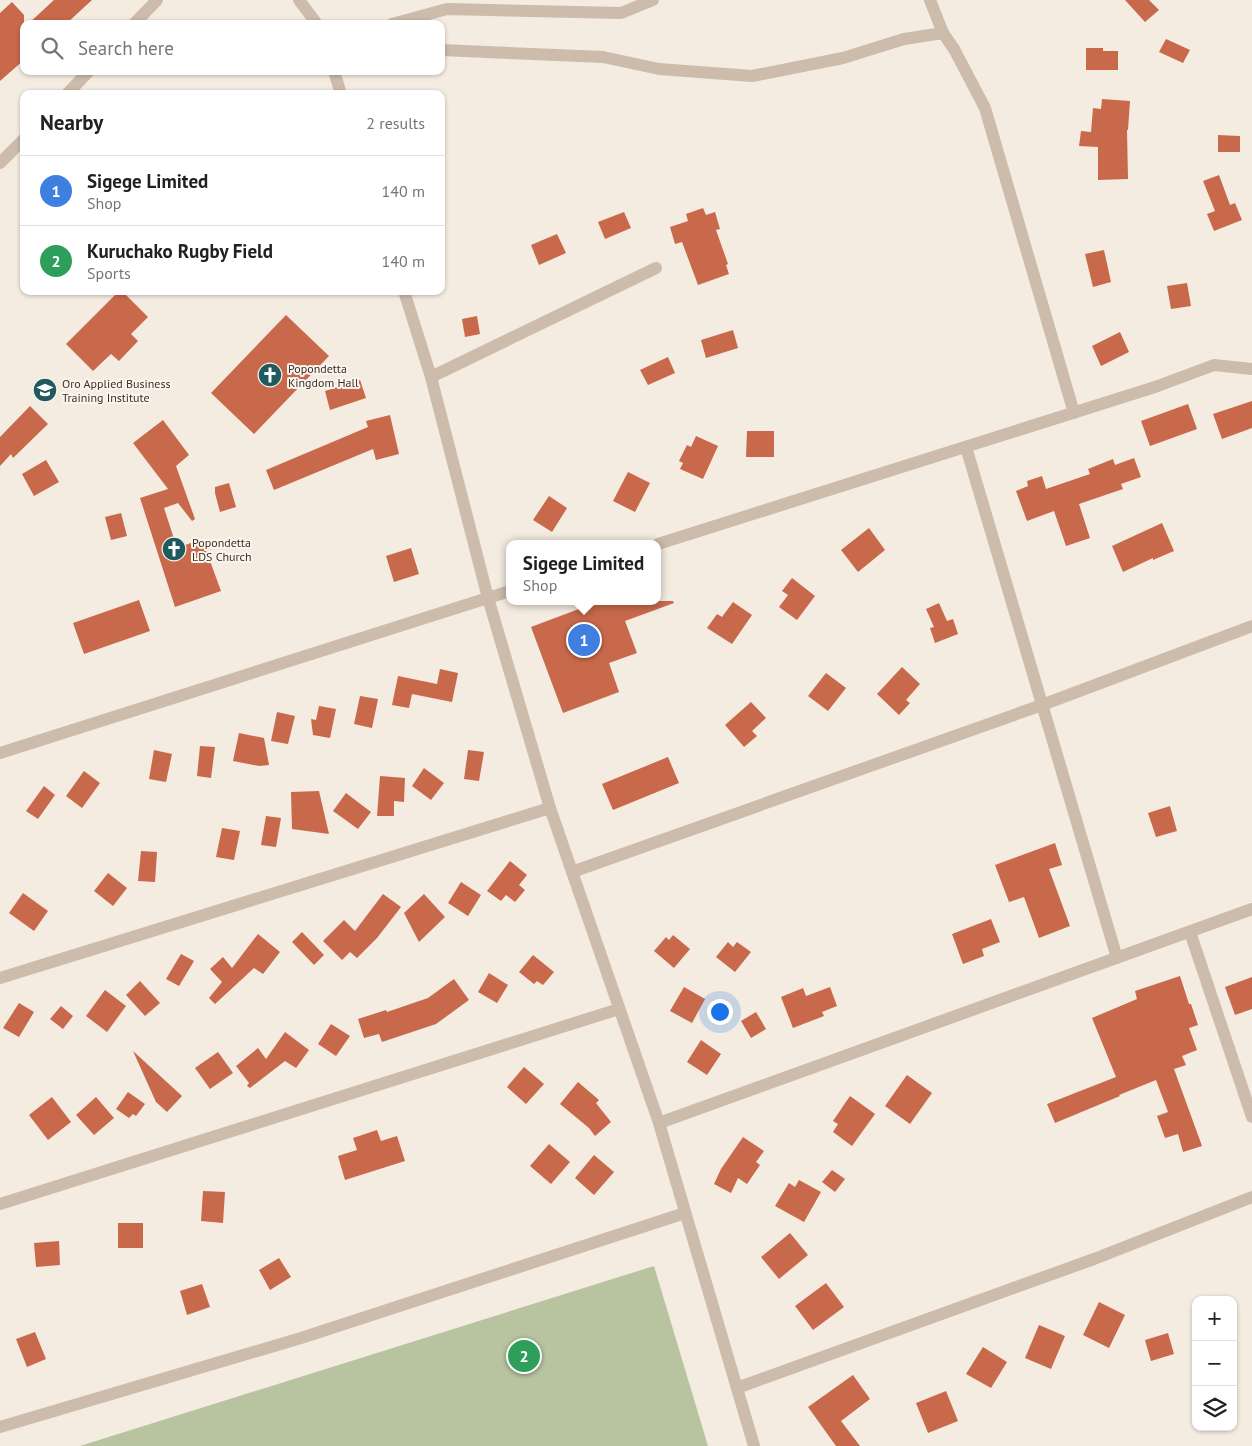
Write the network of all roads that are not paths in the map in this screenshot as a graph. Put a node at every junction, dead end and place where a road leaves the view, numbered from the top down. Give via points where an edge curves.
1 (157, 0) edge
2 (299, 0) edge
3 (653, 0) edge
4 (930, 0) edge
5 (138, 20) edge
6 (314, 20) edge
7 (407, 20) edge
8 (943, 33) junction
9 (445, 50) edge
10 (85, 75) edge
11 (335, 75) edge
12 (71, 90) edge
13 (340, 90) edge
14 (20, 142) edge
15 (0, 163) edge
16 (656, 268) dead end
17 (405, 295) edge
18 (1252, 369) edge
19 (431, 376) junction
20 (1074, 413) junction
21 (966, 447) junction
22 (661, 543) edge
23 (506, 592) edge
24 (488, 598) junction
25 (1252, 626) edge
26 (1042, 705) junction
27 (0, 753) edge
28 (550, 808) junction
29 (572, 872) junction
30 (1252, 910) edge
31 (1190, 932) junction
32 (1117, 958) junction
33 (0, 978) edge
34 (619, 1009) junction
35 (1252, 1117) edge
36 (659, 1123) junction
37 (1252, 1197) edge
38 (0, 1204) edge
39 (685, 1213) junction
40 (737, 1388) junction
41 (0, 1427) edge
42 (754, 1446) edge

1 - 5 street
2 - 6 street
3 - 7 street via 621,12 447,9
4 - 8 street
8 - 9 street via 904,39 843,58 752,76 659,69 603,57
8 - 20 street via 985,108
10 - 12 street
11 - 13 street
14 - 15 street
16 - 19 street
17 - 19 street
18 - 20 street via 1214,366
19 - 24 street
20 - 21 street
21 - 22 street
21 - 26 street
23 - 24 street
24 - 27 street
24 - 28 street
25 - 26 street
26 - 29 street
26 - 32 street
28 - 29 street
28 - 33 street
29 - 34 street
30 - 31 street
31 - 32 street
31 - 35 street
32 - 36 street
34 - 36 street
34 - 38 street
36 - 39 street
37 - 40 street via 1094,1259
39 - 40 street
39 - 41 street via 301,1338
40 - 42 street

